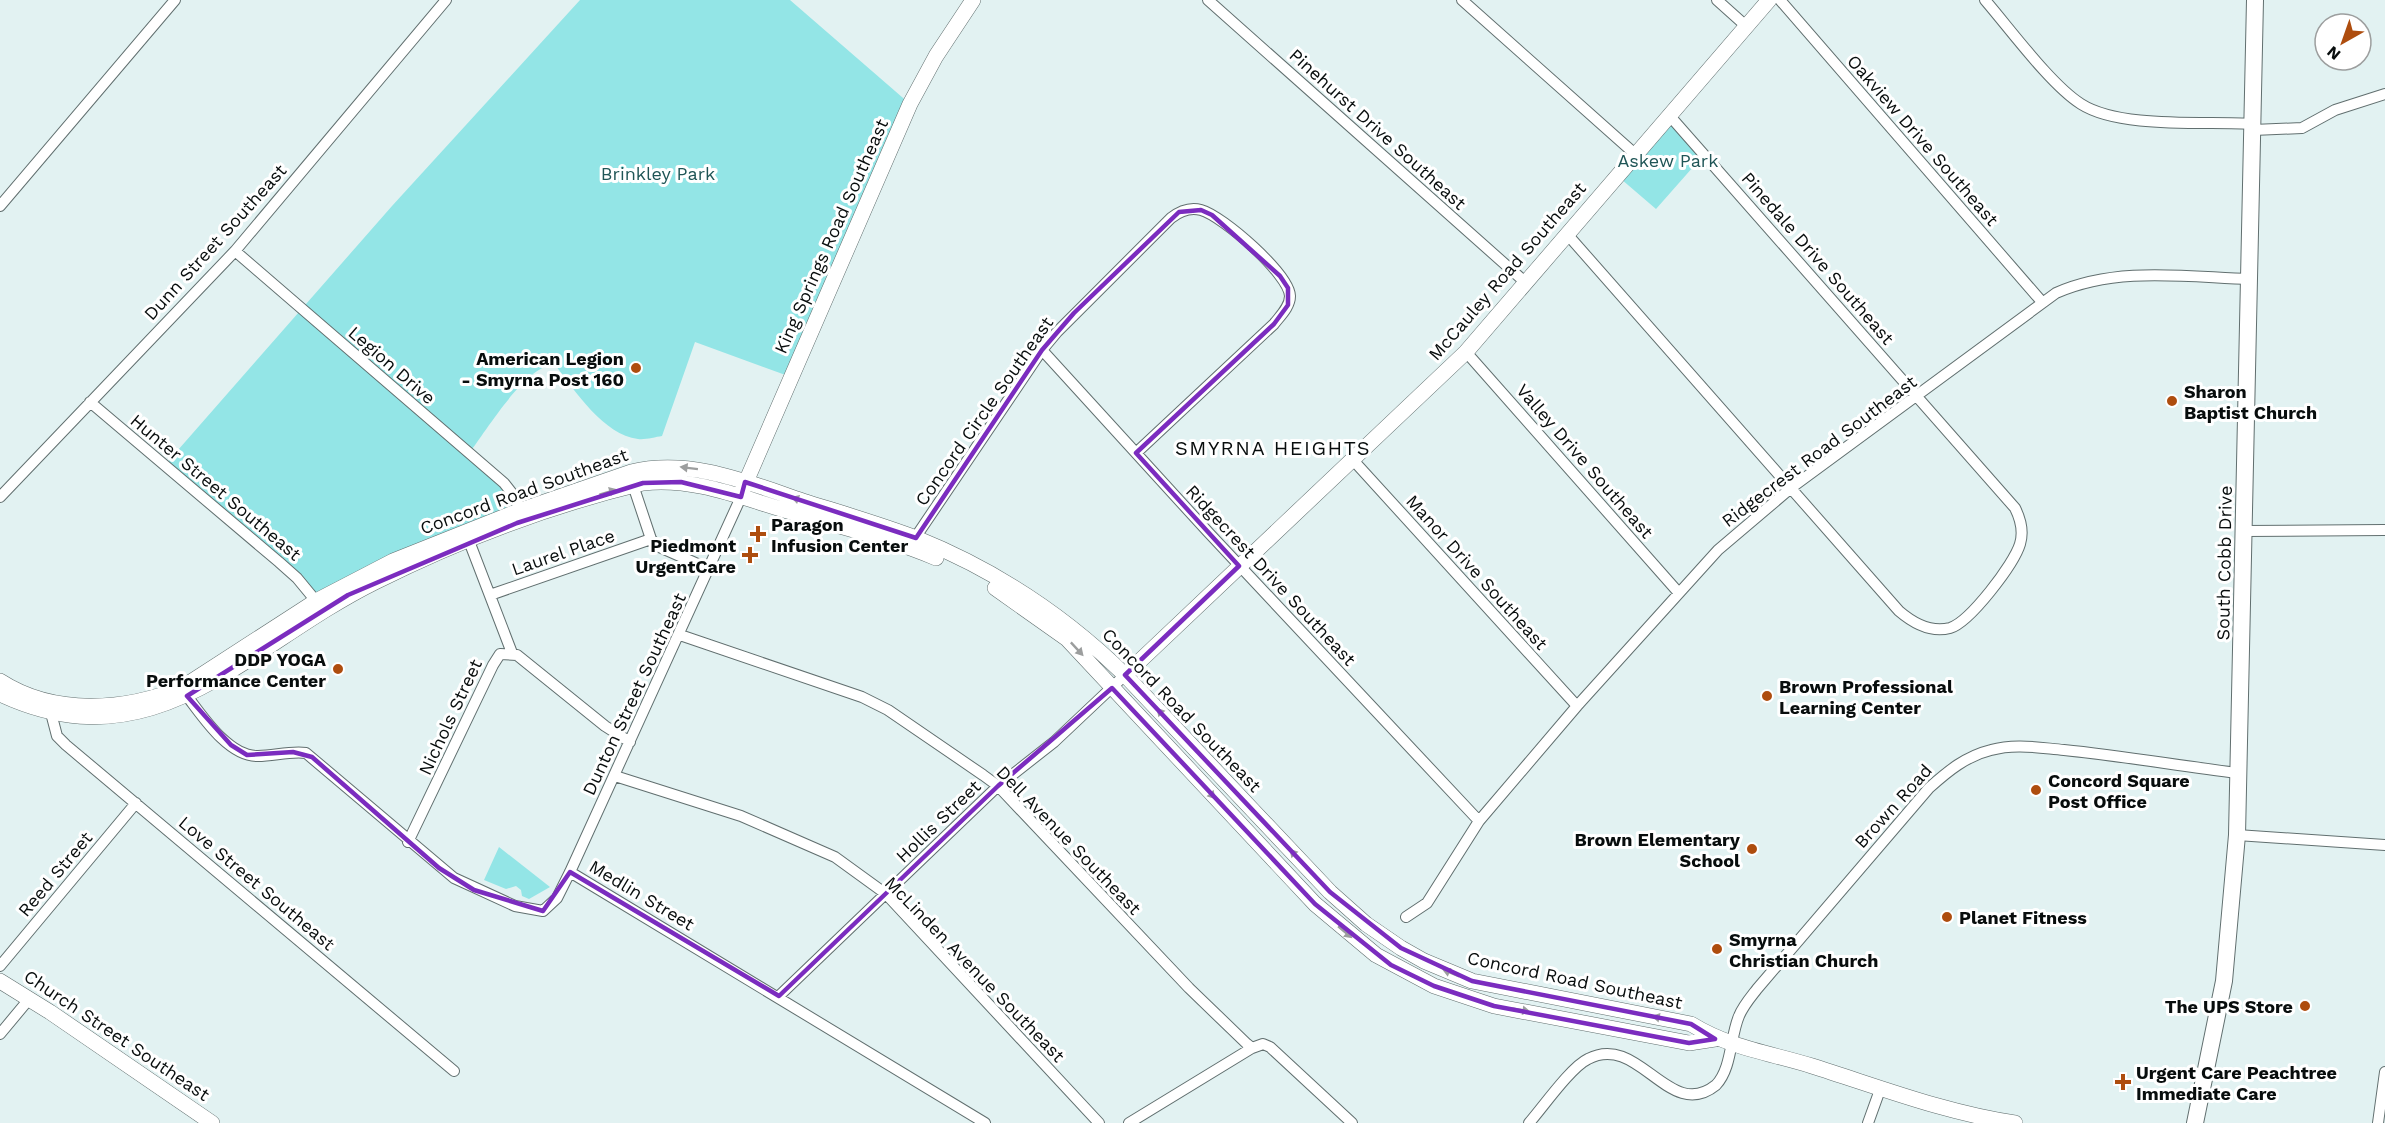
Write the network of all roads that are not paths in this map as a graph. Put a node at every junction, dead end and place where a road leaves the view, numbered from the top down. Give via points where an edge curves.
1 (175, 0) edge
2 (446, 0) edge
3 (974, 0) edge
4 (1208, 0) edge
5 (1462, 0) edge
6 (1717, 0) edge
7 (1769, 0) edge
8 (1780, 0) edge
9 (1985, 0) edge
10 (2255, 0) edge
11 (1746, 26) junction
12 (2385, 94) edge
13 (1669, 115) junction
14 (2253, 127) junction
15 (1635, 154) junction
16 (0, 206) edge
17 (1567, 234) junction
18 (235, 250) junction
19 (2250, 279) junction
20 (1525, 282) junction
21 (2042, 302) junction
22 (1042, 350) junction
23 (1466, 352) junction
24 (1917, 397) junction
25 (90, 402) junction
26 (1136, 453) junction
27 (1353, 460) junction
28 (633, 485) junction
29 (1791, 488) junction
30 (743, 489) junction
31 (0, 498) edge
32 (521, 510) junction
33 (2385, 530) edge
34 (2244, 531) junction
35 (915, 538) junction
36 (651, 539) junction
37 (469, 541) junction
38 (1239, 566) junction
39 (710, 569) junction
40 (1678, 592) junction
41 (490, 595) junction
42 (316, 601) junction
43 (680, 635) junction
44 (512, 653) junction
45 (1125, 675) junction
46 (0, 681) edge
47 (1112, 688) junction
48 (0, 694) edge
49 (187, 696) junction
50 (1577, 706) junction
51 (51, 713) junction
52 (630, 742) junction
53 (2238, 773) junction
54 (615, 776) junction
55 (998, 786) junction
56 (136, 803) junction
57 (1479, 821) junction
58 (2237, 835) junction
59 (408, 842) junction
60 (2384, 846) edge
61 (570, 872) junction
62 (886, 894) junction
63 (1406, 917) dead end
64 (0, 966) edge
65 (0, 981) edge
66 (779, 996) junction
67 (30, 998) junction
68 (0, 1034) edge
69 (1715, 1039) junction
70 (1731, 1044) junction
71 (1252, 1048) junction
72 (454, 1071) dead end
73 (2385, 1072) edge
74 (1881, 1088) junction
75 (980, 1121) edge
76 (212, 1123) edge
77 (1098, 1123) edge
78 (1129, 1123) edge
79 (1352, 1123) edge
80 (1529, 1123) edge
81 (1868, 1123) edge
82 (2015, 1123) edge
83 (2195, 1123) edge
84 (2378, 1123) edge

1 - 16 street
2 - 18 street, Dunn Street Southeast
3 - 30 main road, King Springs Road Southeast via 936,56 910,104
4 - 20 street, Pinehurst Drive Southeast
5 - 15 street
6 - 11 street
7 - 11 main road, McCauley Road Southeast
8 - 21 street, Oakview Drive Southeast
9 - 14 street via 2065,91 2097,112 2135,120
10 - 14 main road, South Cobb Drive
11 - 13 main road, McCauley Road Southeast
12 - 14 street via 2335,110 2302,128
13 - 15 main road, McCauley Road Southeast
13 - 24 street, Pinedale Drive Southeast
14 - 19 main road, South Cobb Drive
15 - 17 main road, McCauley Road Southeast
17 - 20 main road, McCauley Road Southeast
17 - 29 street
18 - 25 street, Dunn Street Southeast
18 - 32 street, Legion Drive via 504,483
19 - 21 street, Ridgecrest Road Southeast via 2145,275 2104,279 2072,286
19 - 34 main road, South Cobb Drive
20 - 23 main road, McCauley Road Southeast
21 - 24 street, Ridgecrest Road Southeast
22 - 26 street, Ridgecrest Drive Southeast
22 - 26 street, Concord Circle Southeast via 1095,292 1179,212 1201,210 1212,215 1239,235 1280,276 1290,297 1283,313
22 - 35 street, Concord Circle Southeast
23 - 27 main road, McCauley Road Southeast
23 - 40 street, Valley Drive Southeast
24 - 29 street, Ridgecrest Road Southeast
24 - 29 street, Pinedale Drive Southeast via 2009,500 2022,530 2012,560 1956,625 1936,629 1908,619
25 - 31 street, Dunn Street Southeast
25 - 42 street, Hunter Street Southeast via 279,562
26 - 38 street, Ridgecrest Drive Southeast
27 - 38 main road, McCauley Road Southeast
27 - 50 street, Manor Drive Southeast
28 - 30 main road, Concord Road Southeast via 660,481
28 - 36 street, Concord Road Southeast
37 -> 28 main road, Concord Road Southeast
29 - 40 street, Ridgecrest Road Southeast via 1732,537
30 -> 32 main road, Concord Road Southeast via 687,468 648,468
35 -> 30 main road, Concord Road Southeast
30 - 39 street, Dunton Street Southeast
30 -> 47 main road, Concord Road Southeast via 881,537 970,575 1055,628
32 - 42 main road, Concord Road Southeast via 424,547
33 - 34 street
34 - 53 main road, South Cobb Drive
35 - 45 main road, Concord Road Southeast via 1021,592 1072,628
36 - 39 street via 657,546
36 - 41 street, Laurel Place
37 - 41 street
37 - 49 main road, Concord Road Southeast via 348,595
38 - 45 main road, McCauley Road Southeast
38 - 57 street, Ridgecrest Drive Southeast
39 - 43 street, Dunton Street Southeast
40 - 50 street, Ridgecrest Road Southeast
41 - 44 street
42 - 46 main road, Concord Road Southeast via 183,687 140,701 87,706 56,703
43 - 52 street, Dunton Street Southeast
43 - 55 street, Dell Avenue Southeast via 862,697 888,710
44 - 52 street
44 - 59 street, Nichols Street via 496,659
45 - 47 street, Hollis Street
69 -> 45 main road, Concord Road Southeast via 1691,1024 1472,981 1401,948 1330,892
47 - 55 street, Hollis Street via 1054,742
47 -> 69 main road, Concord Road Southeast via 1315,904 1391,965 1434,986 1494,1006 1689,1043
48 - 51 main road, Concord Road Southeast
49 - 51 main road, Concord Road Southeast via 156,708 109,717
49 - 59 street, Medlin Street via 231,745 247,755 293,752 312,757
50 - 57 street, Ridgecrest Road Southeast
51 - 56 street, Love Street Southeast via 57,735
52 - 54 street, Dunton Street Southeast
53 - 58 main road, South Cobb Drive
53 - 70 street, Brown Road via 2175,766 2126,755 2035,747 1992,749 1963,761 1929,788 1756,989 1738,1017
54 - 61 street, Dunton Street Southeast
54 - 62 street, McLinden Avenue Southeast via 741,816 835,857
55 - 62 street, Hollis Street
55 - 71 street, Dell Avenue Southeast via 1189,988
56 - 64 street, Reed Street
56 - 72 street, Love Street Southeast
57 - 63 street, Ridgecrest Road Southeast via 1427,903
58 - 60 street
58 - 83 main road, South Cobb Drive via 2224,981
59 - 61 street, Medlin Street via 438,868 474,890 533,911 543,911 551,905
61 - 66 street, Medlin Street
62 - 66 street, Hollis Street
62 - 77 street, McLinden Avenue Southeast
65 - 67 main road, Church Street Southeast
66 - 75 street, Medlin Street
67 - 68 street
67 - 76 main road, Church Street Southeast
69 - 70 main road, Concord Road Southeast
70 - 74 main road, Concord Road Southeast
70 - 80 street via 1720,1080 1706,1094 1695,1098 1674,1096 1619,1056 1590,1057
71 - 78 street
71 - 79 street, Dell Avenue Southeast via 1263,1044 1270,1047
73 - 84 street
74 - 81 street
74 - 82 main road, Concord Road Southeast

